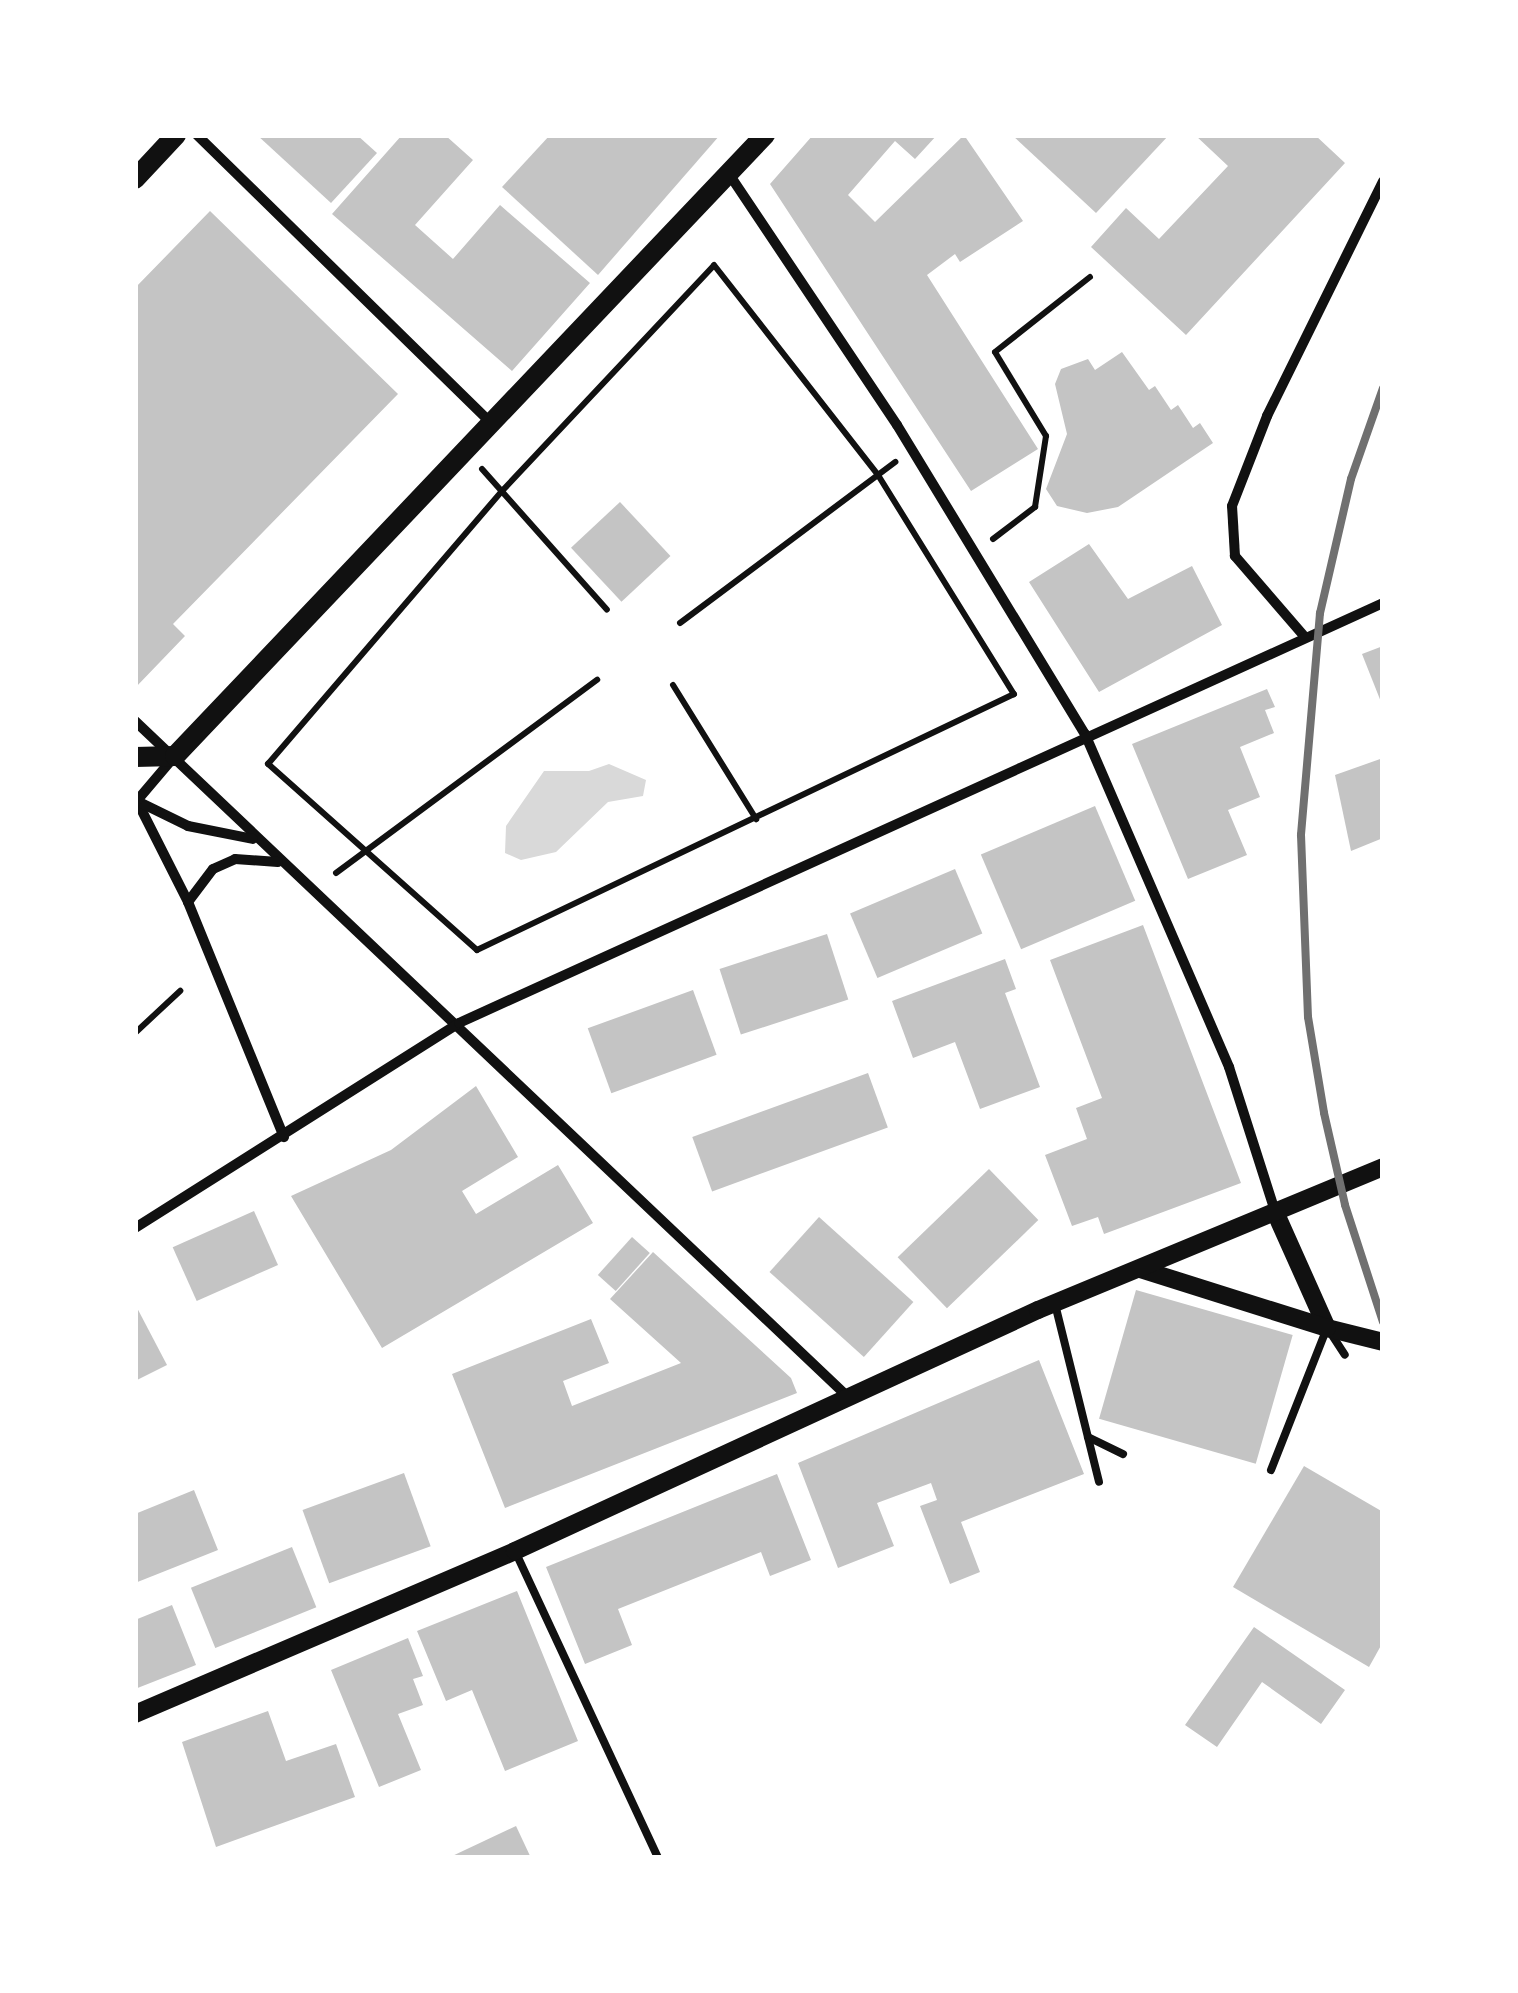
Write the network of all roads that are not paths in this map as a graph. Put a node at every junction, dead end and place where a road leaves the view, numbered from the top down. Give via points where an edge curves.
1 (176, 135) edge
2 (196, 135) edge
3 (765, 135) edge
4 (729, 173) junction
5 (135, 180) edge
6 (1383, 180) edge
7 (492, 424) junction
8 (1383, 603) edge
9 (1304, 636) junction
10 (135, 721) edge
11 (1085, 734) junction
12 (175, 756) junction
13 (135, 757) edge
14 (136, 802) edge
15 (255, 839) junction
16 (279, 862) junction
17 (188, 902) junction
18 (460, 1023) junction
19 (284, 1138) junction
20 (1383, 1167) edge
21 (1276, 1214) junction
22 (135, 1228) edge
23 (1140, 1269) junction
24 (1055, 1304) junction
25 (1327, 1328) junction
26 (1383, 1342) edge
27 (1344, 1355) dead end
28 (848, 1396) junction
29 (1088, 1437) junction
30 (1123, 1454) dead end
31 (1271, 1470) dead end
32 (1099, 1482) dead end
33 (515, 1550) junction
34 (135, 1714) edge
35 (658, 1858) edge

1 - 5 main road
2 - 7 street
3 - 4 main road
4 - 7 main road
4 - 11 street via 904,437
6 - 9 street via 1267,416 1232,506 1235,556
7 - 12 main road
8 - 9 street
9 - 11 street
10 - 12 street
11 - 18 street
11 - 21 street via 1229,1067
12 - 13 main road
12 - 14 street
12 - 15 street
14 - 15 street via 188,826
14 - 17 street
15 - 16 street
16 - 17 street via 224,864
16 - 18 street
17 - 19 street
18 - 19 street
18 - 28 street
19 - 22 street
20 - 21 street
21 - 23 street
21 - 25 street
23 - 24 street
23 - 25 street
24 - 28 street
24 - 29 lane
25 - 26 street
25 - 27 lane
25 - 31 lane
28 - 33 street
29 - 30 lane
29 - 32 lane
33 - 34 street
33 - 35 lane

